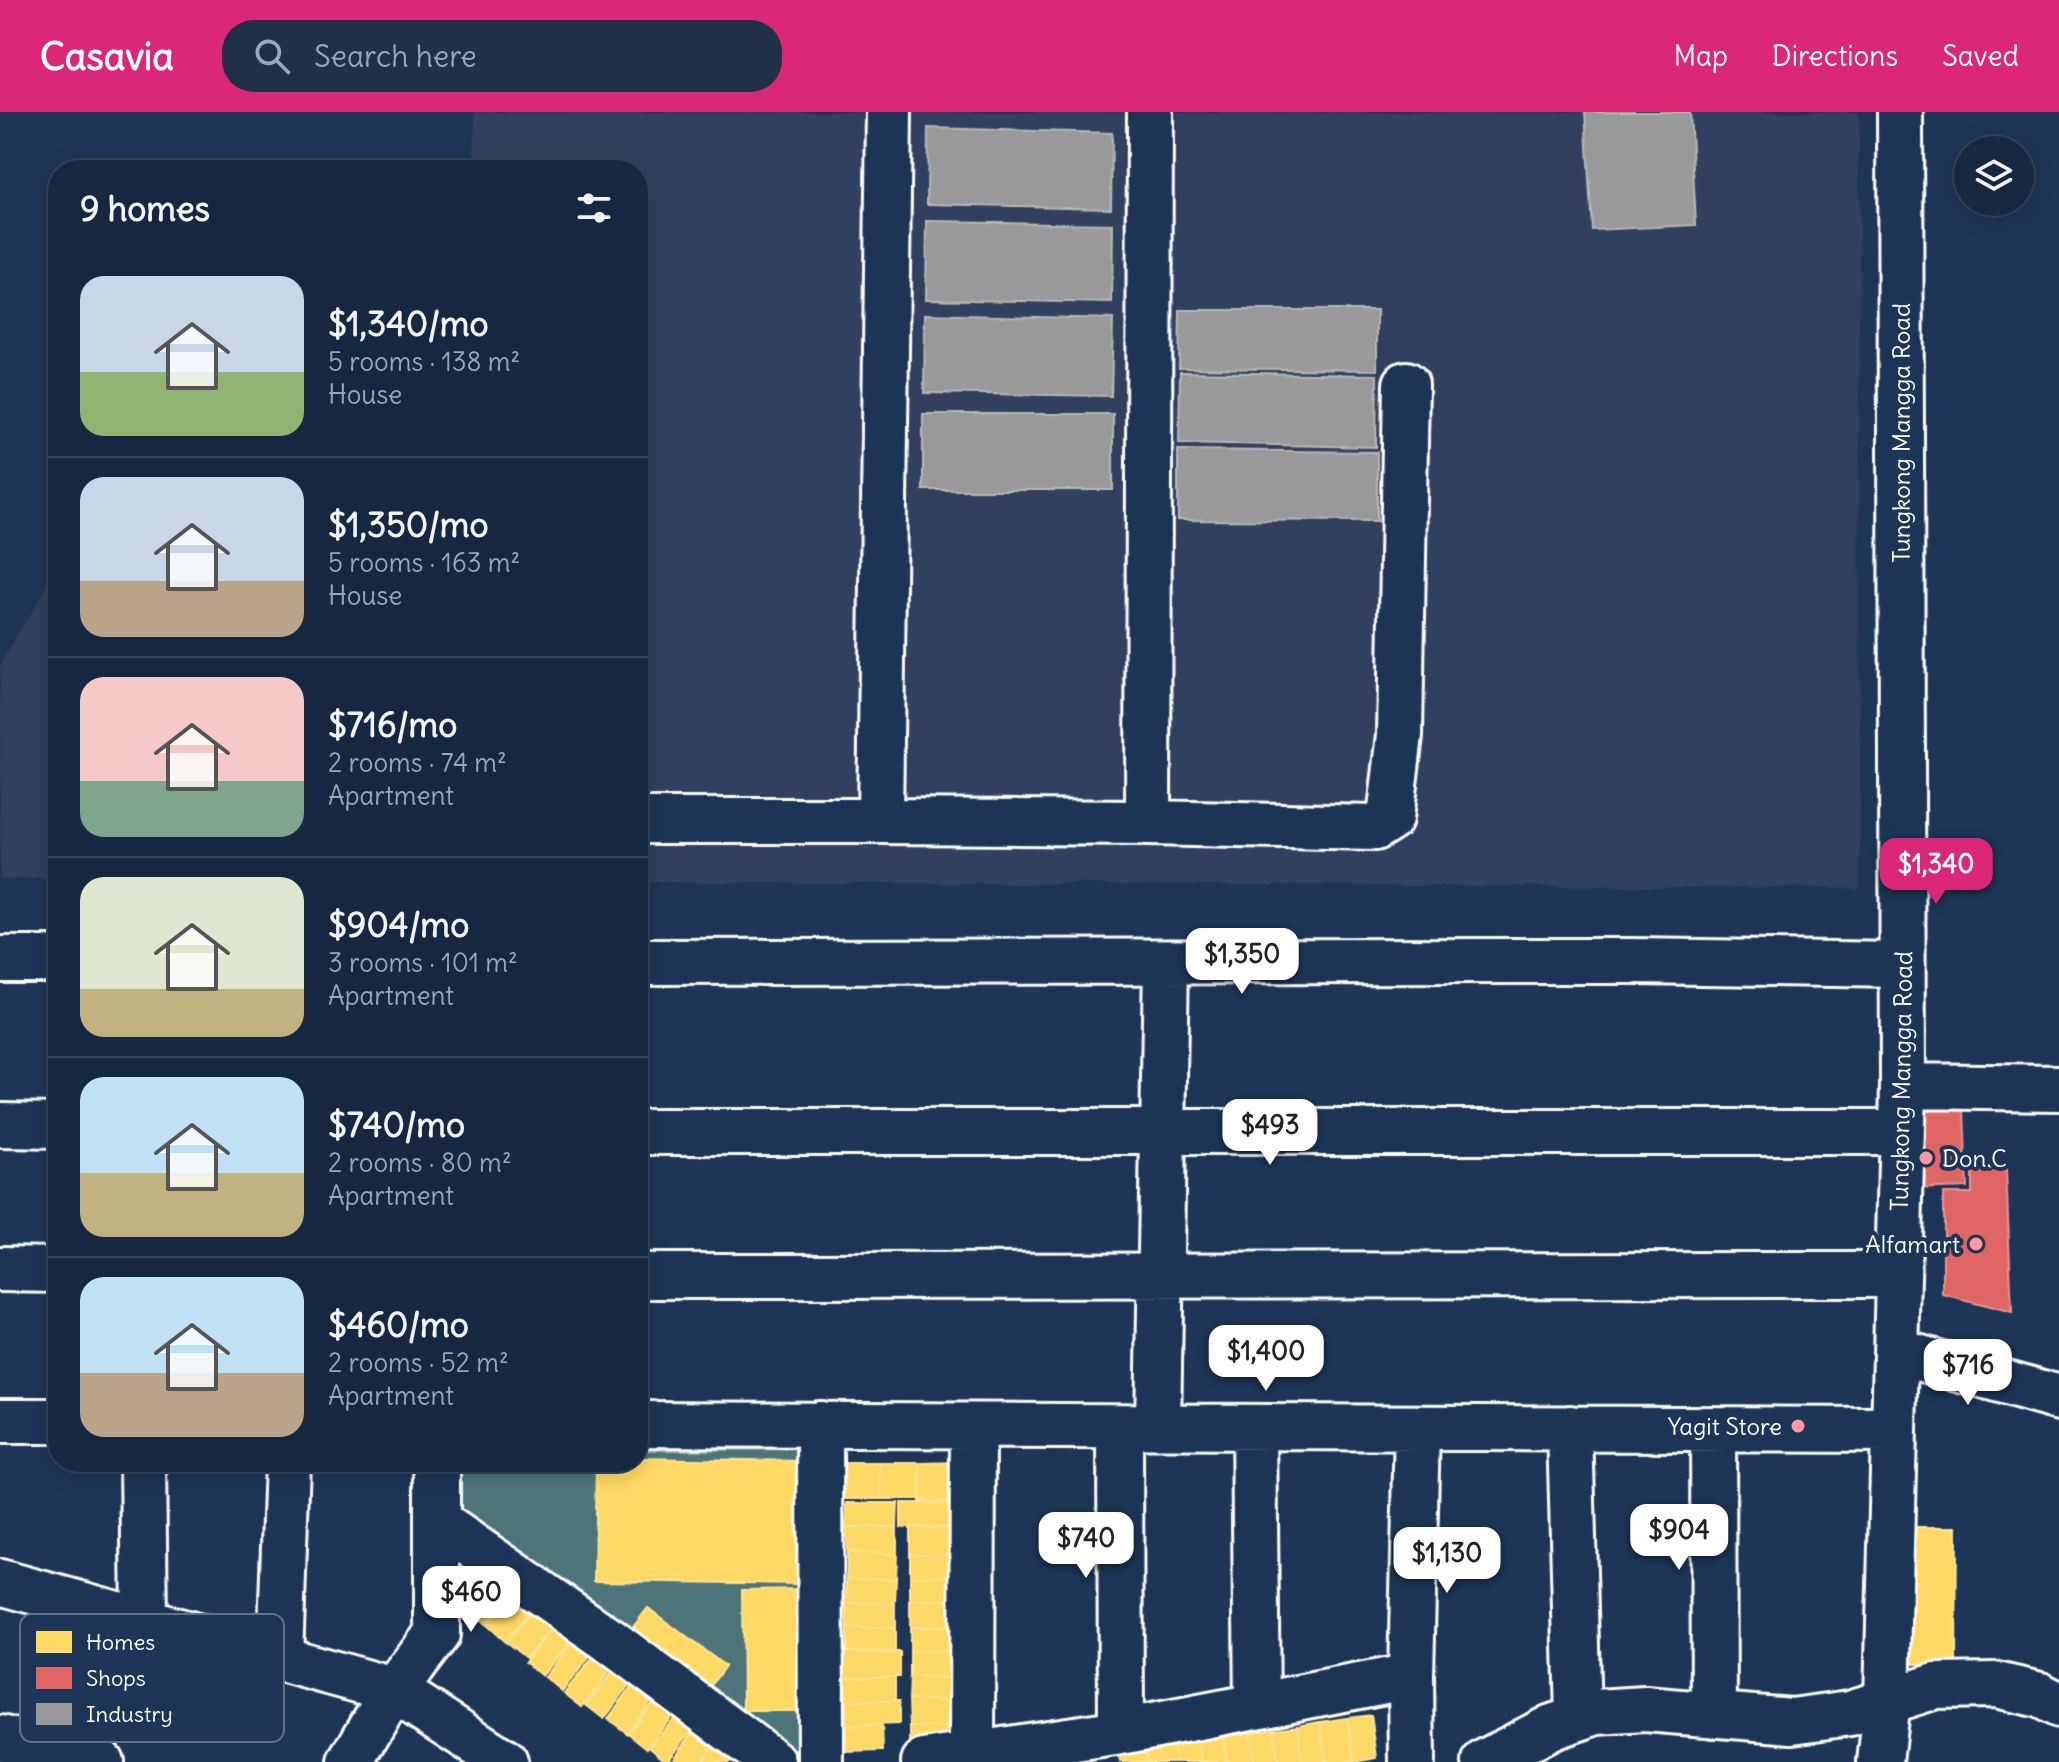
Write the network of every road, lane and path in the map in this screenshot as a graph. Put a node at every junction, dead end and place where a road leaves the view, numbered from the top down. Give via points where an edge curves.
1 (889, 112) edge
2 (1150, 112) edge
3 (1900, 112) edge
4 (1406, 384) dead end
5 (648, 821) edge
6 (880, 821) junction
7 (1148, 823) junction
8 (0, 959) edge
9 (48, 959) edge
10 (648, 962) edge
11 (1166, 962) junction
12 (1902, 965) junction
13 (1903, 1086) junction
14 (2059, 1088) edge
15 (0, 1125) edge
16 (48, 1126) edge
17 (648, 1132) edge
18 (1901, 1132) junction
19 (1164, 1133) junction
20 (0, 1269) edge
21 (48, 1270) edge
22 (1898, 1275) junction
23 (648, 1276) edge
24 (1161, 1277) junction
25 (1896, 1351) junction
26 (2059, 1398) edge
27 (0, 1421) edge
28 (48, 1421) edge
29 (648, 1424) edge
30 (820, 1424) junction
31 (973, 1426) junction
32 (1139, 1427) junction
33 (1254, 1427) junction
34 (1417, 1428) junction
35 (1570, 1428) junction
36 (1713, 1429) junction
37 (1894, 1430) junction
38 (143, 1472) edge
39 (287, 1472) edge
40 (437, 1472) edge
41 (438, 1522) junction
42 (0, 1582) edge
43 (119, 1614) edge
44 (145, 1614) edge
45 (282, 1614) edge
46 (284, 1659) edge
47 (1411, 1676) junction
48 (394, 1690) junction
49 (1887, 1700) junction
50 (2059, 1705) edge
51 (1257, 1706) junction
52 (1714, 1715) junction
53 (1578, 1718) junction
54 (1121, 1732) junction
55 (0, 1738) edge
56 (972, 1755) junction
57 (101, 1762) edge
58 (351, 1762) edge
59 (505, 1762) edge
60 (773, 1762) edge
61 (821, 1762) edge
62 (924, 1762) edge
63 (1412, 1762) edge
64 (1485, 1762) edge
65 (1880, 1762) edge

1 - 6 street
2 - 7 street
3 - 12 street, Tungkong Mangga Road
4 - 7 street via 1400,735 1390,818 1374,828
5 - 6 street
6 - 7 street
8 - 9 street
10 - 11 street
11 - 12 street
11 - 19 street
12 - 13 street, Tungkong Mangga Road
13 - 14 street
13 - 18 street, Tungkong Mangga Road
15 - 16 street
17 - 19 street
18 - 19 street
18 - 22 street, Tungkong Mangga Road
19 - 24 street
20 - 21 street
22 - 24 street
22 - 25 street, Tungkong Mangga Road
23 - 24 street
24 - 32 street
25 - 26 street
25 - 37 street, Tungkong Mangga Road
27 - 28 street
29 - 30 street
30 - 31 street
30 - 61 street
31 - 32 street
31 - 56 street
32 - 33 street
32 - 54 street
33 - 34 street
33 - 51 street
34 - 35 street
34 - 47 street
35 - 36 street
35 - 53 street
36 - 37 street
36 - 52 street
37 - 49 street, Tungkong Mangga Road
38 - 44 street
39 - 45 street
40 - 41 street
41 - 48 street via 437,1634
41 - 60 street
42 - 43 street
46 - 48 street
47 - 51 street
47 - 63 street
48 - 58 street
48 - 59 street
49 - 50 street via 1936,1686 1996,1685
49 - 52 street via 1850,1713 1792,1721
49 - 65 street, Tungkong Mangga Road
51 - 54 street
52 - 53 street via 1645,1709
53 - 64 street
54 - 56 street
55 - 57 street
56 - 62 street

